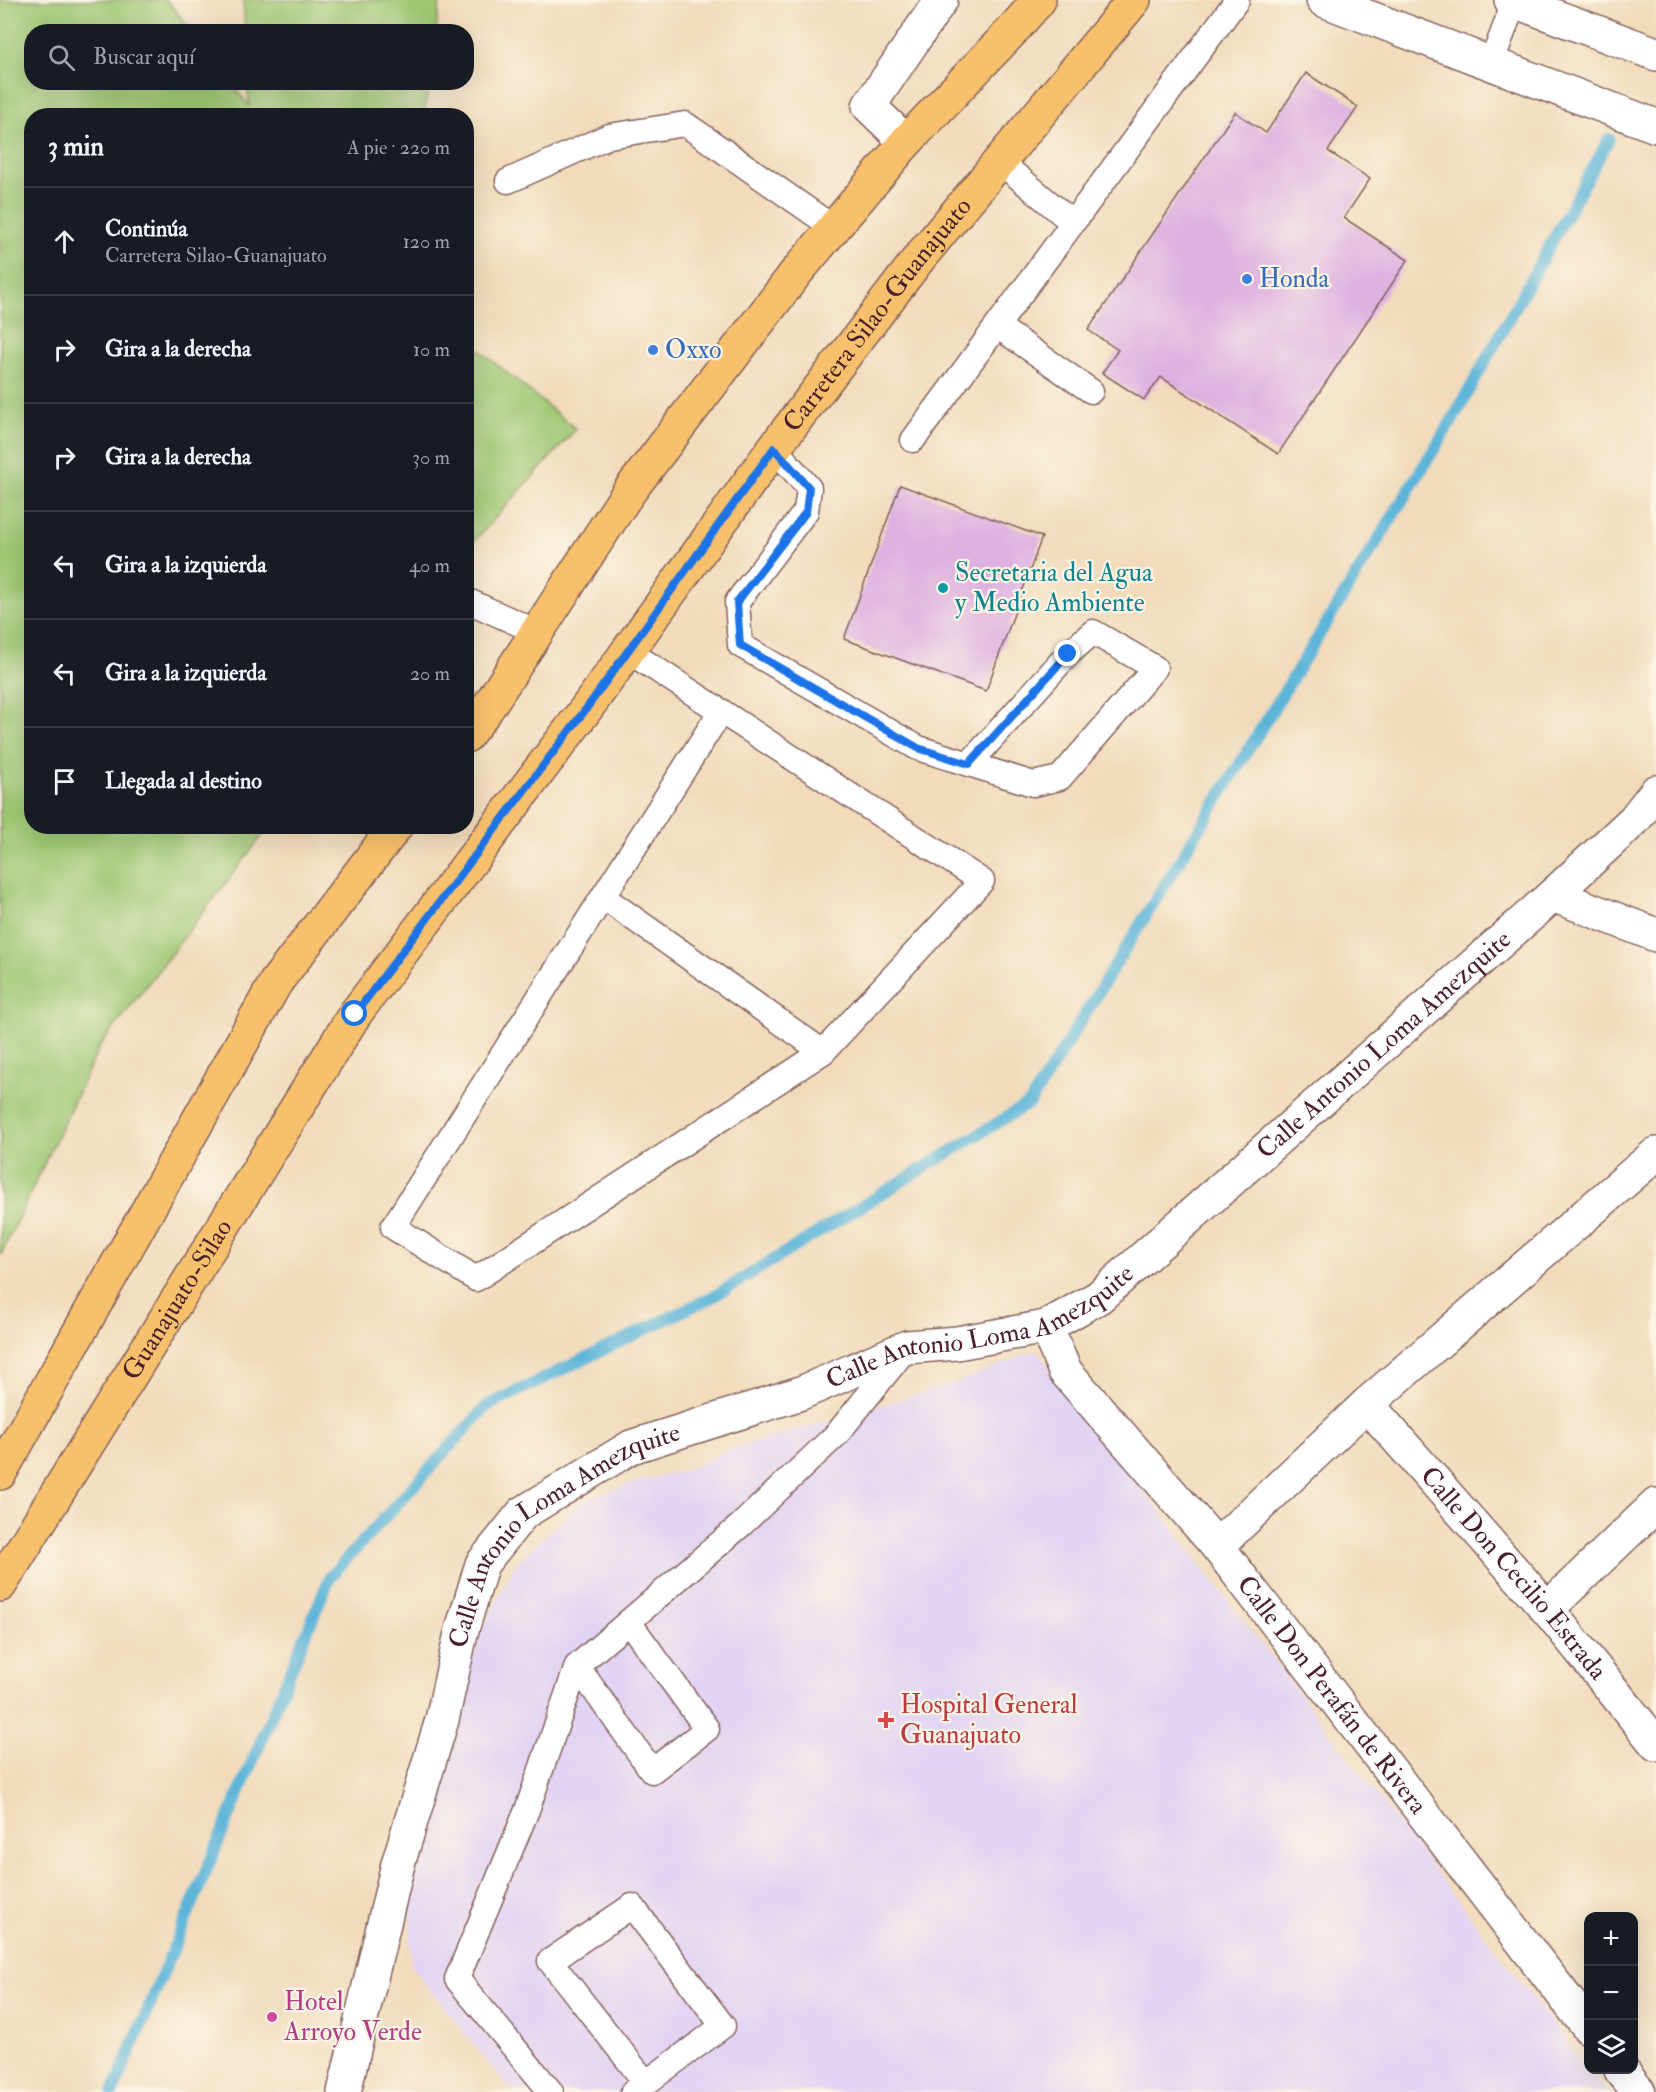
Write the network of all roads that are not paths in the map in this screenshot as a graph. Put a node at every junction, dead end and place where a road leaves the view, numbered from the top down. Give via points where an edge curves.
1 (941, 0) edge
2 (1039, 0) edge
3 (1134, 0) edge
4 (1237, 0) edge
5 (1323, 0) edge
6 (1513, 0) edge
7 (1656, 54) edge
8 (1491, 64) junction
9 (1656, 126) edge
10 (906, 142) junction
11 (999, 161) junction
12 (508, 181) dead end
13 (1073, 223) junction
14 (834, 228) junction
15 (998, 326) junction
16 (1091, 391) dead end
17 (913, 440) dead end
18 (774, 448) junction
19 (474, 604) edge
20 (537, 632) junction
21 (627, 651) junction
22 (721, 711) junction
23 (474, 726) edge
24 (969, 764) junction
25 (1656, 792) edge
26 (390, 834) edge
27 (1553, 895) junction
28 (603, 897) junction
29 (1656, 935) edge
30 (355, 1014) joint
31 (824, 1052) junction
32 (1656, 1154) edge
33 (1046, 1327) junction
34 (907, 1347) junction
35 (1367, 1404) junction
36 (0, 1473) edge
37 (1656, 1505) edge
38 (1217, 1546) junction
39 (0, 1585) edge
40 (1547, 1610) junction
41 (629, 1622) junction
42 (577, 1666) junction
43 (1656, 1744) edge
44 (1584, 2022) edge
45 (1624, 2074) edge
46 (1656, 2082) edge
47 (639, 2087) edge
48 (344, 2092) edge
49 (551, 2092) edge
50 (1639, 2092) edge
51 (1644, 2092) edge

1 - 10 street via 869,106
2 - 10 main road
3 - 11 main road, Carretera Silao-Guanajuato
4 - 13 lane
5 - 8 street
6 - 7 street
6 - 8 lane
8 - 9 street
10 - 14 main road
11 - 13 lane
11 - 18 main road, Carretera Silao-Guanajuato
12 - 14 lane via 609,136 685,124
13 - 15 lane
14 - 20 main road via 627,493
15 - 16 lane
15 - 17 lane
18 - 21 main road, Carretera Silao-Guanajuato
18 - 24 lane via 809,488 806,512 737,602 740,645 918,748
19 - 20 lane
20 - 23 main road
21 - 22 lane
21 - 30 main road, Carretera Silao-Guanajuato
22 - 28 lane
22 - 31 lane via 982,881
24 - 24 lane via 1068,654 1093,632 1155,668 1060,778 1033,784
25 - 27 street, Calle Antonio Loma Amezquite via 1634,820
26 - 36 main road via 276,982
27 - 29 street
27 - 33 street, Calle Antonio Loma Amezquite via 1099,1297
28 - 31 lane
28 - 31 lane via 393,1227 476,1279
30 - 39 main road, Guanajuato-Silao
32 - 35 street
33 - 34 street, Calle Antonio Loma Amezquite via 957,1343
33 - 38 street, Calle Don Perafán de Rivera via 1065,1371
34 - 41 lane via 837,1434 741,1525
34 - 48 street, Calle Antonio Loma Amezquite via 801,1393 631,1447 523,1512 482,1564 461,1633 442,1720 398,1864
35 - 38 street
35 - 40 street, Calle Don Cecilio Estrada
37 - 40 street
38 - 44 street, Calle Don Perafán de Rivera
40 - 43 street, Calle Don Cecilio Estrada
41 - 42 lane
41 - 42 lane via 707,1729 652,1771
42 - 49 lane via 527,1810 457,1979
45 - 50 street
46 - 51 street
47 - 47 lane via 723,2026 632,1906 550,1960

